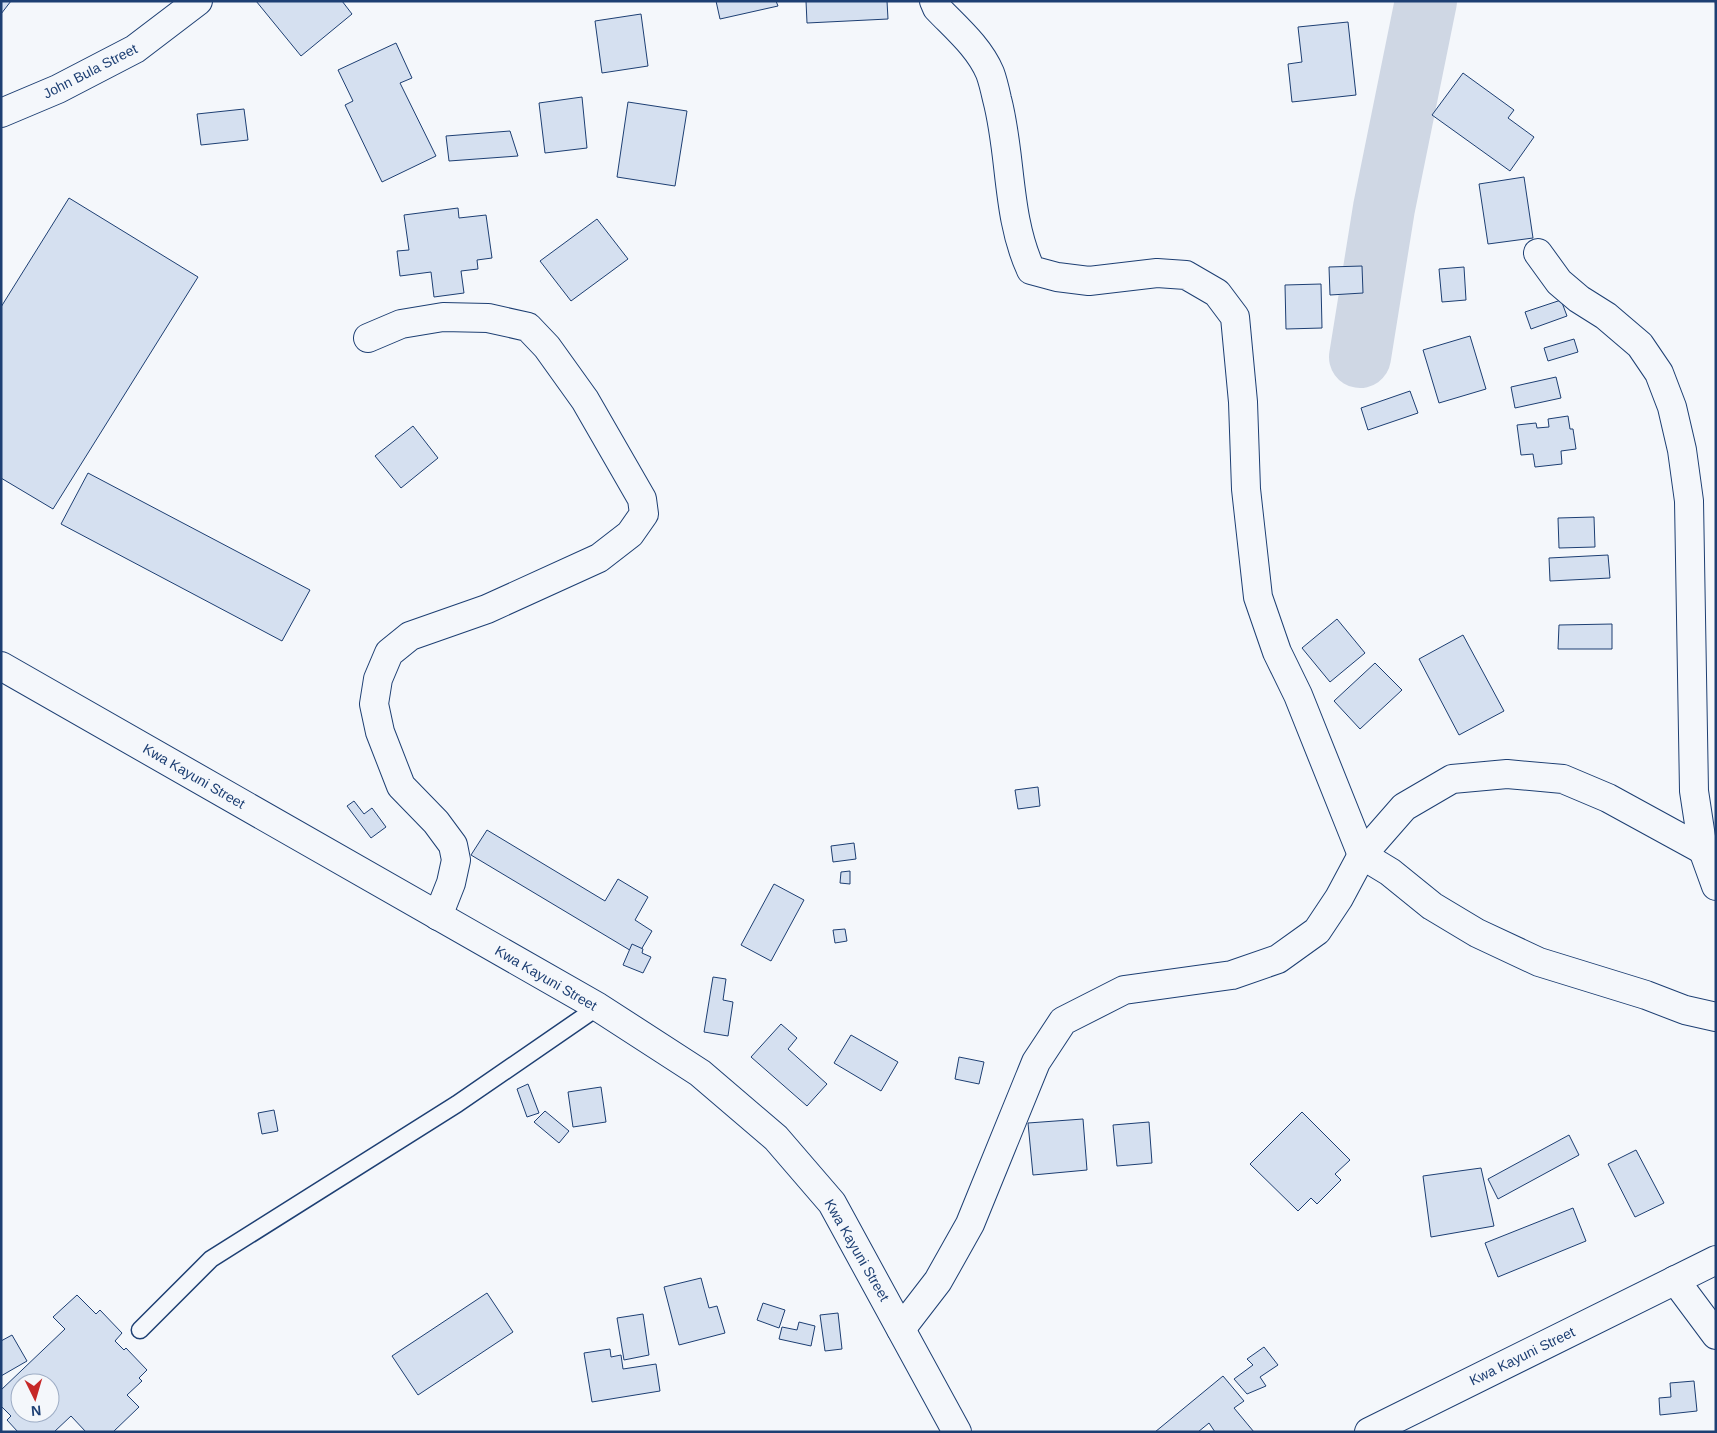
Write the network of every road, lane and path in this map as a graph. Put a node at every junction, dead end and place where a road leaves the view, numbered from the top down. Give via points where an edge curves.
1 (198, 1) edge
2 (934, 1) edge
3 (1, 113) edge
4 (1538, 253) dead end
5 (368, 338) dead end
6 (1, 666) edge
7 (1703, 850) junction
8 (1362, 855) junction
9 (1716, 886) edge
10 (438, 916) junction
11 (598, 1008) junction
12 (1716, 1017) edge
13 (1716, 1260) edge
14 (1675, 1280) junction
15 (901, 1328) junction
16 (140, 1330) dead end
17 (1716, 1335) edge
18 (957, 1432) edge
19 (1369, 1432) edge

1 - 3 street, John Bula Street via 135,49 58,89
2 - 8 street via 979,53 990,74 1003,123 1015,224 1031,270 1089,281 1157,273 1186,275 1217,293 1235,317 1243,402 1246,489 1258,597 1276,652 1298,695
4 - 7 street via 1559,282 1640,345 1659,373 1672,407 1689,501 1694,791
5 - 10 street via 401,324 443,316 488,318 528,326 585,400 642,499 644,514 630,534 599,558 487,609 410,636 389,653 378,678 374,704 380,732 401,786 436,822 452,845 456,860
6 - 10 street, Kwa Kayuni Street
7 - 8 street via 1608,798 1563,779 1507,774 1452,779 1404,807
7 - 9 street
8 - 12 street via 1477,934 1540,962 1685,1010
8 - 15 street via 1317,931 1278,959 1232,975 1124,990 1063,1021 1036,1062 970,1224 938,1281
10 - 11 street, Kwa Kayuni Street
11 - 15 street, Kwa Kayuni Street via 700,1073 776,1138 832,1203
11 - 16 lane via 457,1104 211,1259
13 - 14 street, Kwa Kayuni Street
14 - 17 street
14 - 19 street, Kwa Kayuni Street
15 - 18 street, Kwa Kayuni Street

